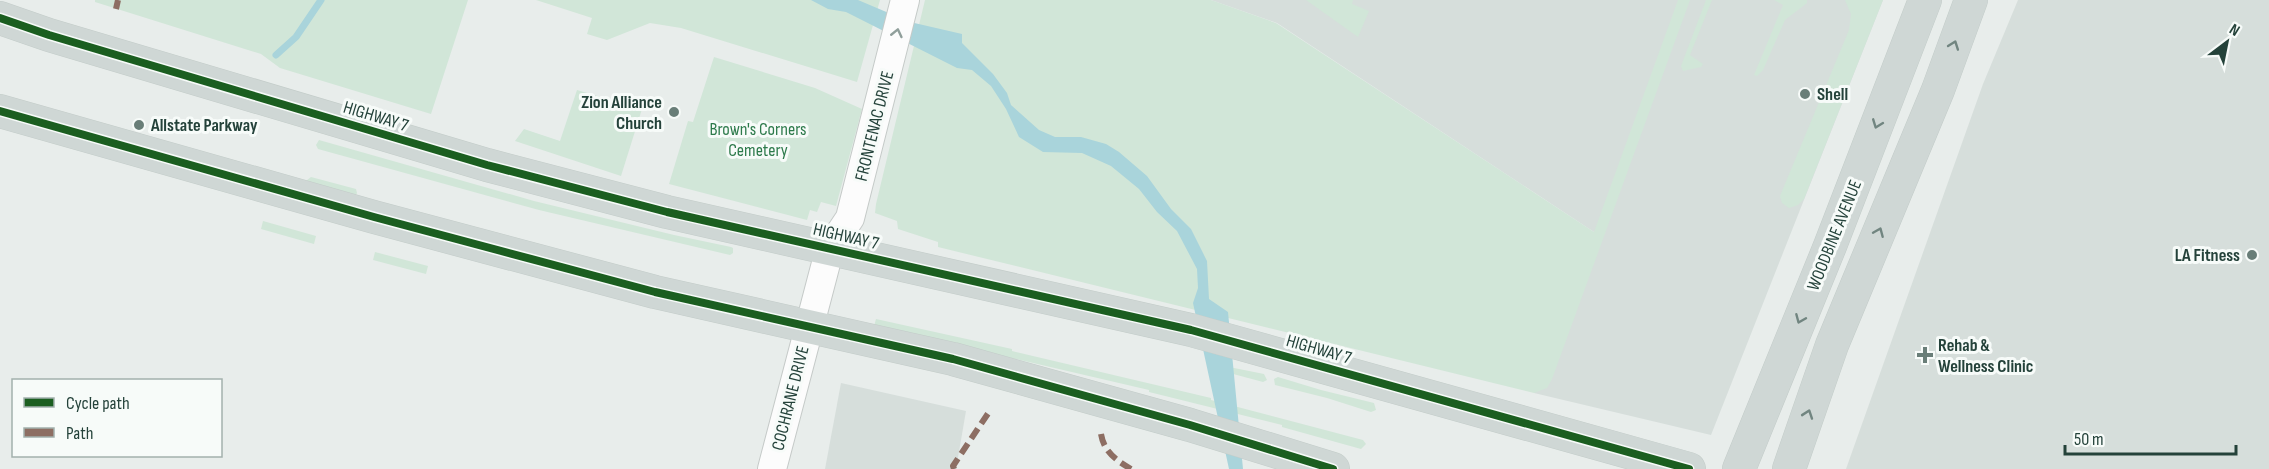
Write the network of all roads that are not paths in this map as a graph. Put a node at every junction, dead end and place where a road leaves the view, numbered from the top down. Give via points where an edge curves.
1 (5, 0) edge
2 (905, 0) edge
3 (1926, 0) edge
4 (1971, 0) edge
5 (0, 18) edge
6 (0, 111) edge
7 (830, 248) junction
8 (809, 327) junction
9 (772, 469) edge
10 (1333, 469) edge
11 (1689, 469) edge
12 (1739, 469) edge
13 (1789, 469) edge

1 - 5 street
7 -> 2 street, FRONTENAC DRIVE via 850,218
3 -> 12 main road, WOODBINE AVENUE
13 -> 4 main road via 1832,345 1938,90
5 - 7 main road, HIGHWAY 7 via 487,165 667,212
6 - 8 main road via 374,218 656,292
7 - 8 street, FRONTENAC DRIVE
7 - 11 main road, HIGHWAY 7 via 1191,330
8 - 9 street, COCHRANE DRIVE
8 - 10 main road via 952,359

